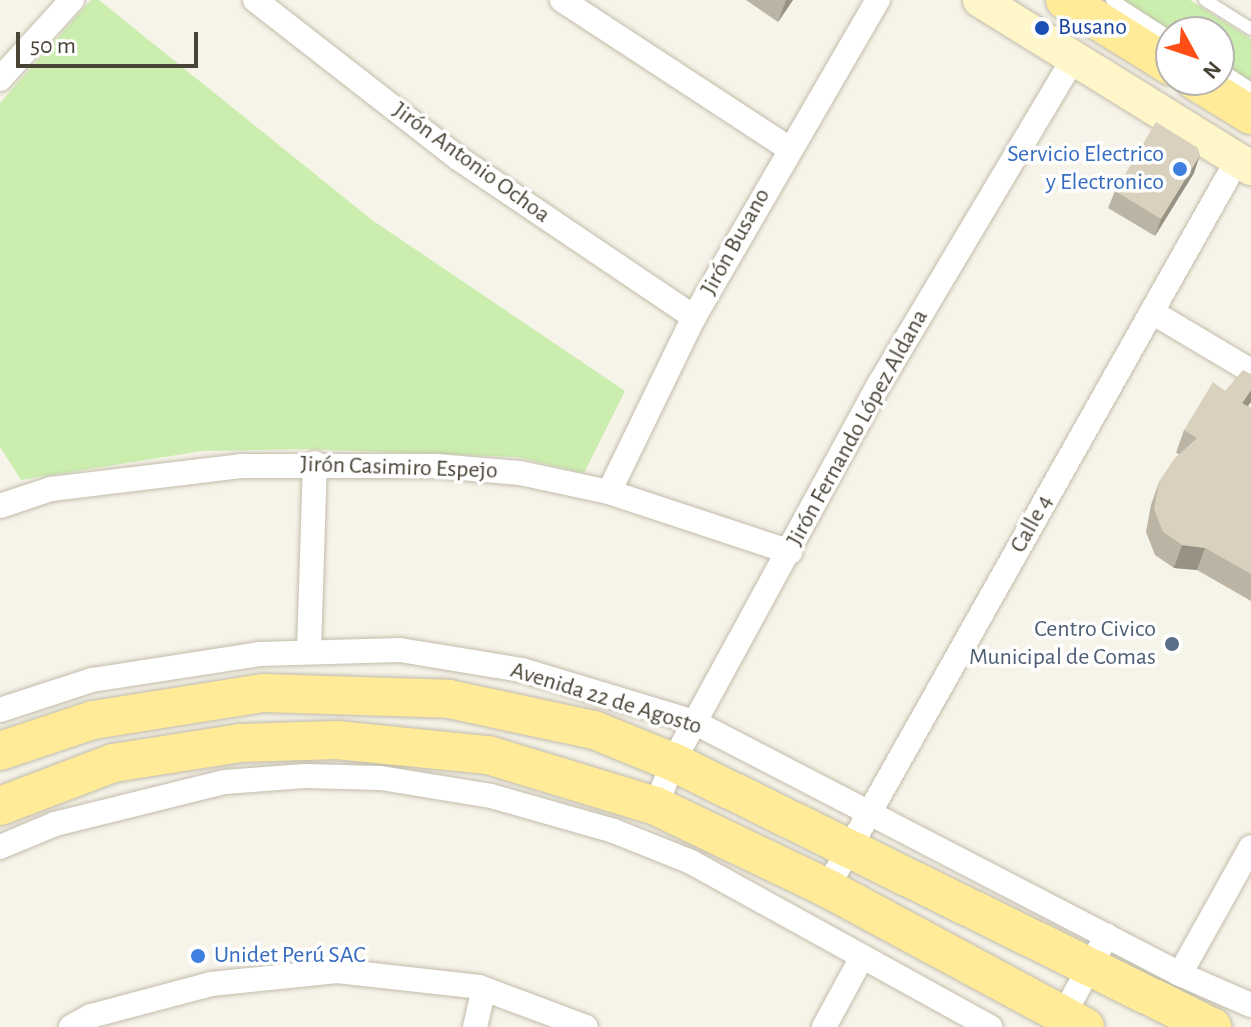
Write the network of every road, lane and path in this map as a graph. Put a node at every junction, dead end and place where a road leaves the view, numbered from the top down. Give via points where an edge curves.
1 (72, 0) edge
2 (255, 0) edge
3 (562, 0) edge
4 (878, 0) edge
5 (980, 0) edge
6 (1065, 0) edge
7 (1112, 0) edge
8 (1205, 0) edge
9 (1155, 28) edge
10 (1251, 29) edge
11 (1155, 56) edge
12 (1074, 57) junction
13 (0, 79) edge
14 (1220, 96) edge
15 (1251, 115) edge
16 (788, 148) junction
17 (1244, 163) edge
18 (1152, 312) junction
19 (694, 317) junction
20 (1251, 371) edge
21 (315, 463) junction
22 (609, 492) junction
23 (0, 506) edge
24 (790, 552) junction
25 (309, 651) junction
26 (0, 710) edge
27 (694, 722) junction
28 (0, 751) edge
29 (673, 762) junction
30 (0, 806) edge
31 (656, 806) junction
32 (870, 810) junction
33 (0, 847) edge
34 (1251, 847) edge
35 (849, 849) junction
36 (827, 888) junction
37 (1098, 951) junction
38 (862, 957) junction
39 (1180, 974) junction
40 (484, 989) junction
41 (1251, 1005) edge
42 (1068, 1023) edge
43 (71, 1027) edge
44 (475, 1027) edge
45 (586, 1027) edge
46 (824, 1027) edge
47 (990, 1027) edge
48 (1212, 1027) edge

1 - 13 street
2 - 19 street, Jirón Antonio Ochoa via 458,158
3 - 16 street
4 - 16 street, Jirón Busano
5 - 12 street
6 - 11 main road
7 - 9 lane
8 - 10 lane
12 - 17 street
12 - 24 street, Jirón Fernando López Aldana via 880,383
14 - 15 main road
16 - 19 street, Jirón Busano
17 - 18 street, Calle 4
18 - 20 street
18 - 32 street, Calle 4
19 - 22 street, Jirón Busano
21 - 22 street, Jirón Casimiro Espejo via 520,473
21 - 23 street, Jirón Casimiro Espejo via 138,477 51,489
21 - 25 street
22 - 24 street, Jirón Casimiro Espejo
24 - 27 street, Jirón Fernando López Aldana
25 - 26 street, Avenida 22 de Agosto via 120,675
25 - 27 street, Avenida 22 de Agosto via 400,650 522,670
27 - 29 street, Jirón Fernando López Aldana
27 - 32 street, Avenida 22 de Agosto
28 - 29 main road, Avenida 22 de Agosto via 93,720 180,703 263,693 354,692 449,699 580,727
29 - 31 street, Jirón Fernando López Aldana
29 - 35 main road, Avenida 22 de Agosto
30 - 31 main road via 113,763 177,751 337,740 488,755
31 - 36 main road
32 - 35 street, Calle 4
32 - 37 street, Avenida 22 de Agosto
33 - 38 street via 55,824 225,782 381,778 491,796 614,831 691,862
34 - 39 street
35 - 36 street, Calle 4
35 - 37 main road, Avenida 22 de Agosto
36 - 42 main road
37 - 39 street, Avenida 22 de Agosto
37 - 42 street
37 - 48 main road, Avenida 22 de Agosto
38 - 46 street
38 - 47 street
39 - 41 street, Avenida 22 de Agosto
40 - 43 street via 396,975 271,975 152,998
40 - 44 street
40 - 45 street

